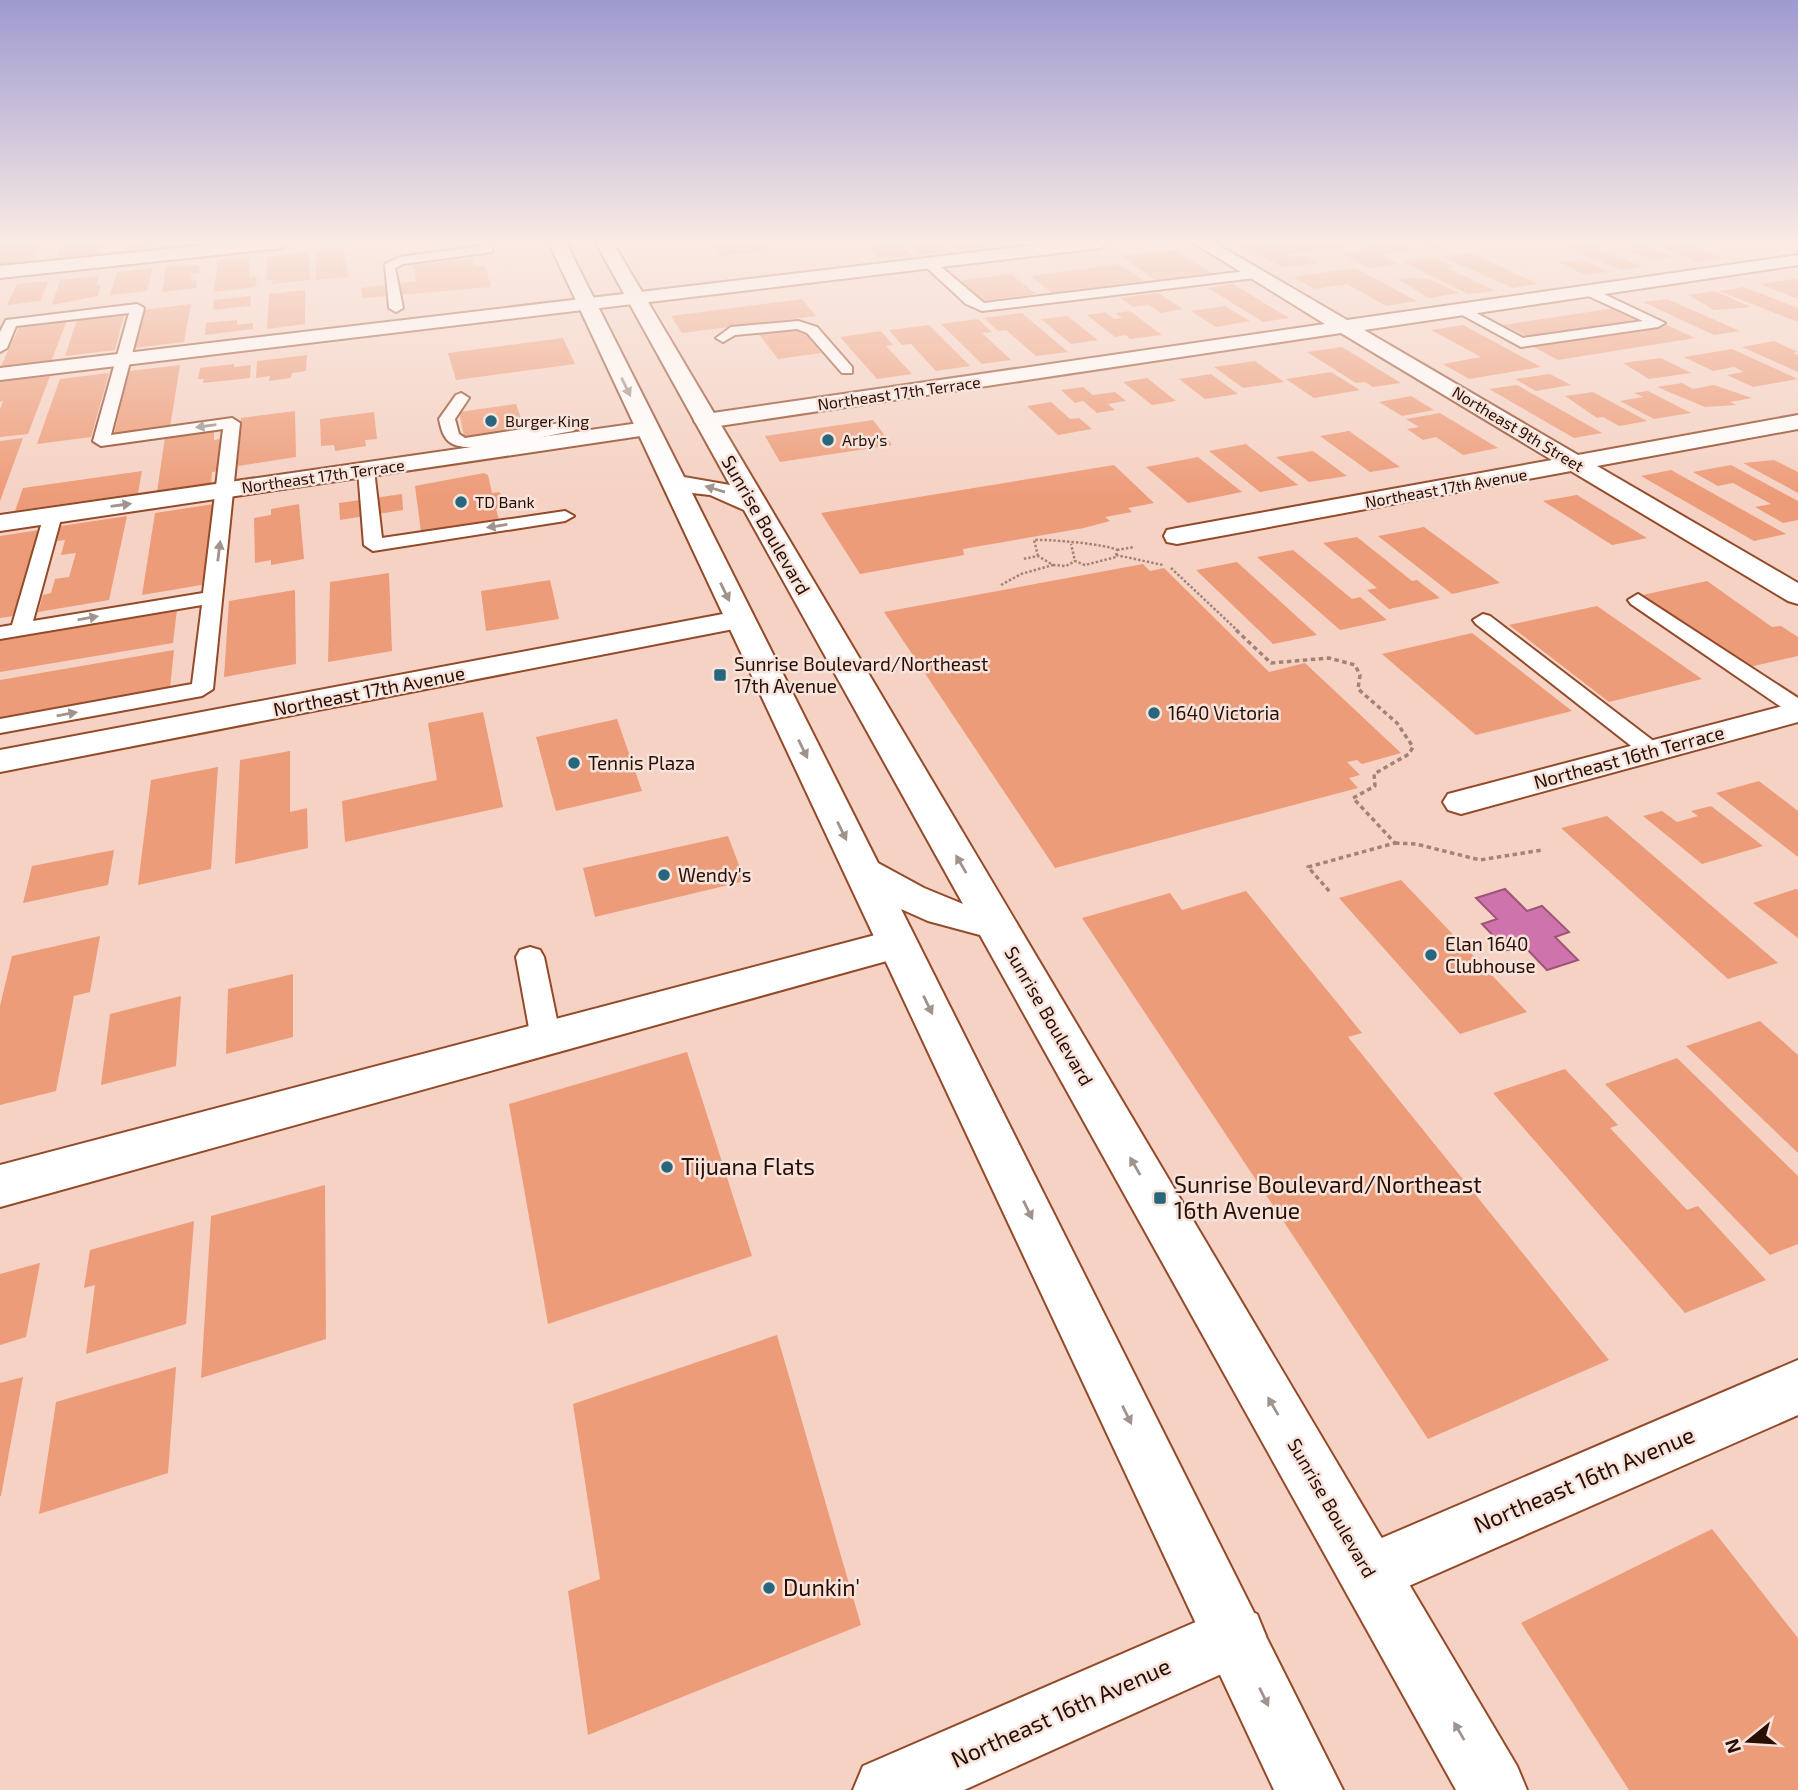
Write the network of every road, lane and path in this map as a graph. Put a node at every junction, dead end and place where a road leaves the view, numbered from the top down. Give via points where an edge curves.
1 (9, 327) edge
2 (132, 327) edge
3 (396, 327) edge
4 (597, 327) edge
5 (652, 327) edge
6 (781, 327) edge
7 (803, 327) edge
8 (1345, 327) junction
9 (1348, 327) edge
10 (1490, 327) edge
11 (1635, 327) edge
12 (723, 338) dead end
13 (0, 348) edge
14 (123, 359) junction
15 (846, 370) dead end
16 (0, 374) edge
17 (461, 398) dead end
18 (706, 421) junction
19 (1798, 422) edge
20 (573, 426) dead end
21 (646, 429) junction
22 (1577, 464) junction
23 (366, 470) junction
24 (673, 484) junction
25 (227, 489) junction
26 (755, 505) junction
27 (53, 515) junction
28 (565, 516) dead end
29 (0, 523) edge
30 (1177, 536) dead end
31 (1071, 544) junction
32 (1134, 547) dead end
33 (1117, 552) junction
34 (1038, 556) junction
35 (1023, 559) dead end
36 (1108, 560) junction
37 (1075, 561) junction
38 (1053, 565) junction
39 (1113, 567) dead end
40 (1000, 584) dead end
41 (1798, 595) edge
42 (213, 597) junction
43 (1638, 600) dead end
44 (739, 620) junction
45 (1483, 620) dead end
46 (10, 631) edge
47 (1798, 710) edge
48 (0, 726) edge
49 (1652, 751) junction
50 (0, 761) edge
51 (1461, 802) dead end
52 (1395, 843) junction
53 (1542, 850) dead end
54 (863, 872) junction
55 (1330, 892) dead end
56 (995, 923) junction
57 (898, 944) junction
58 (530, 957) dead end
59 (546, 1039) junction
60 (0, 1186) edge
61 (1798, 1387) edge
62 (1370, 1573) junction
63 (1235, 1636) junction
64 (887, 1790) edge
65 (1309, 1790) edge
66 (1493, 1790) edge

1 - 13 lane
2 - 14 lane
3 - 14 street
4 -> 21 street
5 - 18 street, Sunrise Boulevard
6 - 12 lane via 731,331
7 - 15 lane via 813,330
8 - 9 street, Northeast 17th Terrace
8 - 18 street, Northeast 17th Terrace
8 - 22 street, Northeast 9th Street
10 - 11 lane via 1521,344
14 - 16 street
25 -> 14 lane via 232,423 101,440
17 - 20 lane via 447,418 457,443
18 - 26 street, Sunrise Boulevard
19 - 22 street, Northeast 17th Avenue
21 - 23 street, Northeast 17th Terrace
21 - 24 street
22 - 30 street, Northeast 17th Avenue
22 - 41 street, Northeast 9th Street
23 - 25 street, Northeast 17th Terrace
28 -> 23 lane via 373,545
26 -> 24 street via 715,488
24 -> 44 street
27 -> 25 street, Northeast 17th Terrace
42 -> 25 lane
56 -> 26 street, Sunrise Boulevard
27 - 29 street, Northeast 17th Terrace
27 - 46 lane
31 - 33 path via 1099,543
31 - 34 path via 1050,537 1034,540
31 - 37 path
32 - 33 path
33 - 36 path
33 - 52 path via 1174,569 1271,663 1335,657 1349,661 1359,671 1358,689 1397,723 1413,747 1374,774 1375,786 1369,792 1353,797
34 - 35 path
34 - 38 path
36 - 37 path via 1085,565
36 - 39 path
37 - 38 path
38 - 40 path
46 -> 42 lane
48 -> 42 lane via 202,689
43 - 47 lane
44 - 50 street, Northeast 17th Avenue
44 -> 54 street
45 - 49 lane
47 - 49 street, Northeast 16th Terrace
49 - 51 street, Northeast 16th Terrace
52 - 53 path via 1480,860
52 - 55 path via 1308,867
54 - 56 street via 938,912
54 - 57 street
62 -> 56 street, Sunrise Boulevard
57 - 59 street
57 -> 63 street
58 - 59 lane
59 - 60 street
61 - 62 street, Northeast 16th Avenue
66 -> 62 street, Sunrise Boulevard
63 - 64 street, Northeast 16th Avenue
63 -> 65 street

